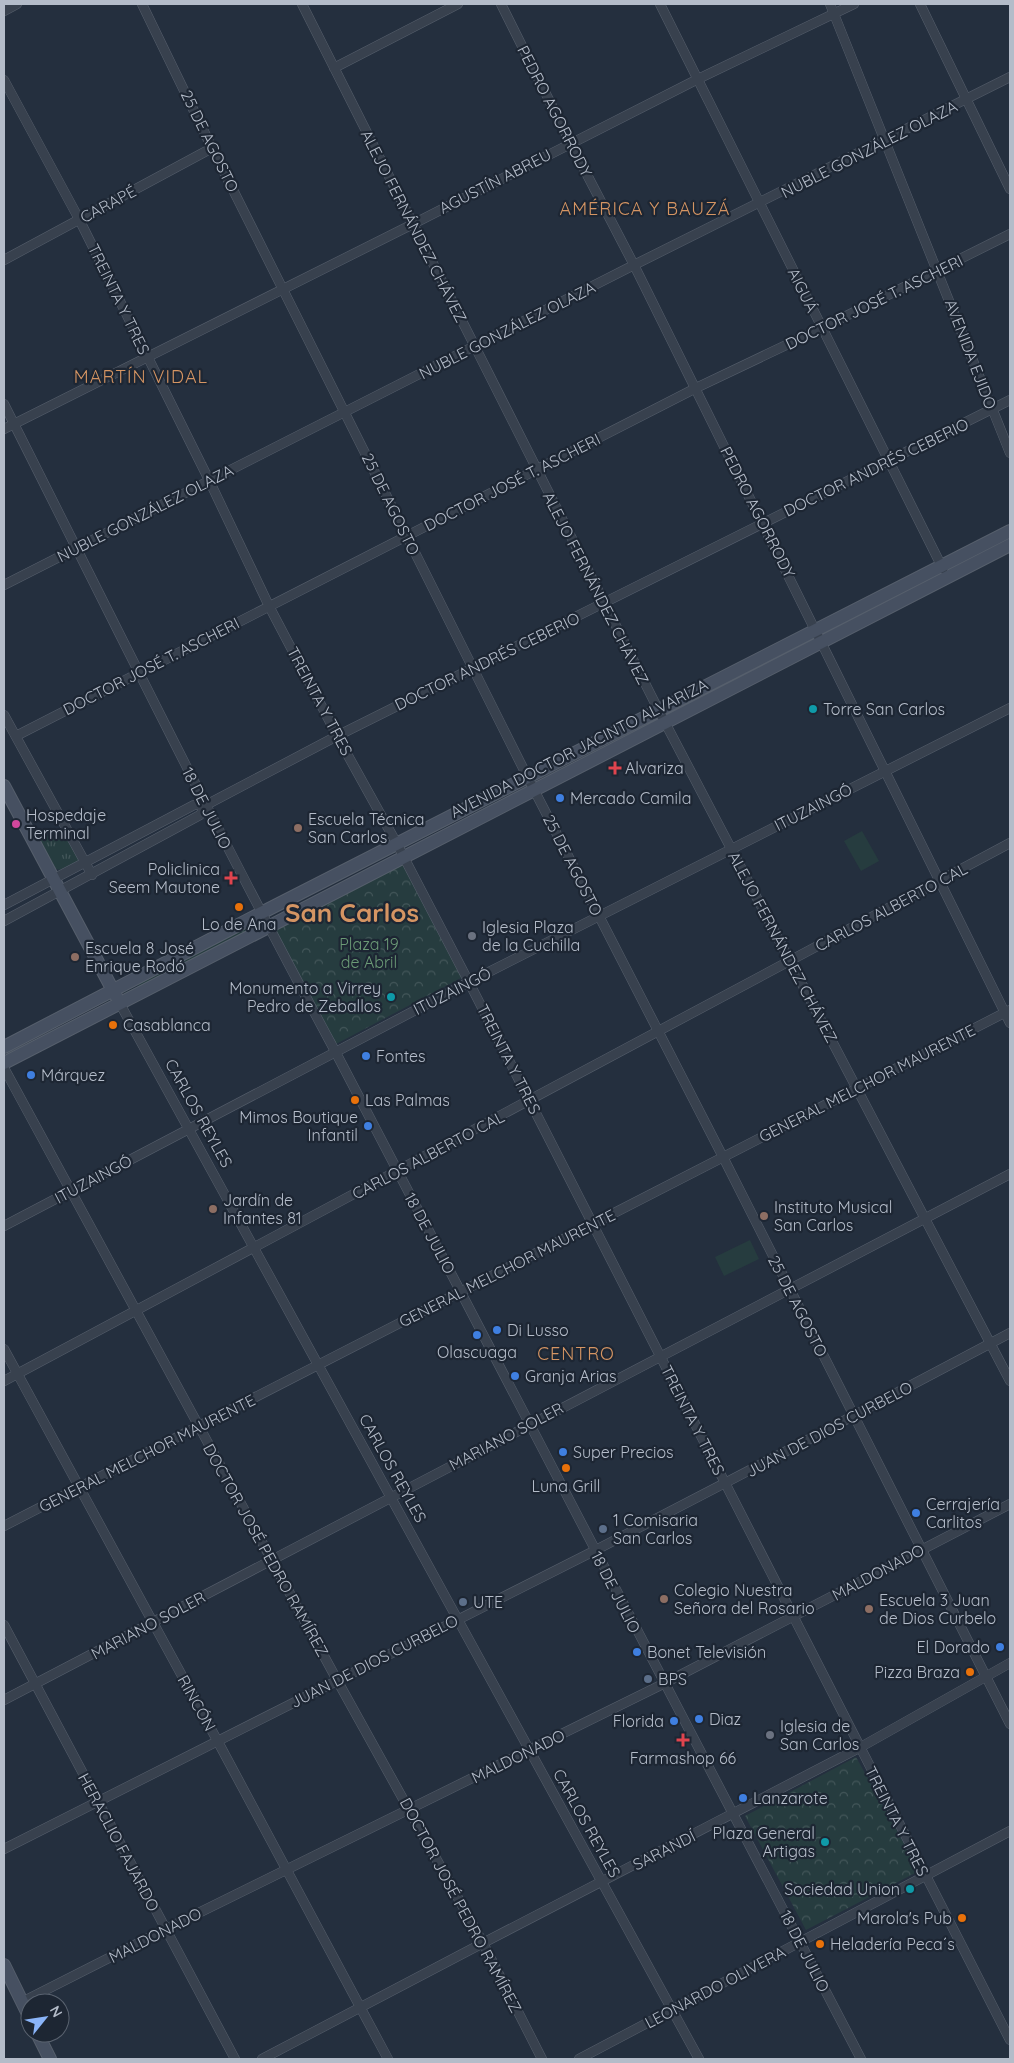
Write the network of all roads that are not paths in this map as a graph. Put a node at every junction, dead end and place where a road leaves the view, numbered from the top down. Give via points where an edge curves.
1 (142, 4) edge
2 (302, 4) edge
3 (458, 4) edge
4 (501, 4) edge
5 (660, 4) edge
6 (830, 4) edge
7 (854, 4) edge
8 (920, 4) edge
9 (834, 14) junction
10 (334, 68) junction
11 (1010, 77) edge
12 (698, 79) junction
13 (4, 80) edge
14 (966, 100) junction
15 (886, 140) junction
16 (570, 142) junction
17 (212, 148) junction
18 (1010, 189) edge
19 (760, 203) junction
20 (79, 219) junction
21 (413, 224) junction
22 (1010, 234) edge
23 (4, 260) edge
24 (634, 264) junction
25 (938, 270) junction
26 (284, 289) junction
27 (822, 328) junction
28 (474, 347) junction
29 (147, 357) junction
30 (696, 388) junction
31 (1010, 400) edge
32 (4, 404) edge
33 (992, 409) junction
34 (345, 412) junction
35 (14, 424) junction
36 (4, 429) edge
37 (1010, 453) edge
38 (888, 461) junction
39 (537, 470) junction
40 (210, 480) junction
41 (763, 523) junction
42 (1010, 531) edge
43 (407, 536) junction
44 (1010, 545) edge
45 (76, 549) junction
46 (944, 571) junction
47 (4, 585) edge
48 (604, 603) junction
49 (269, 606) junction
50 (819, 635) junction
51 (472, 668) junction
52 (138, 673) junction
53 (1010, 708) edge
54 (659, 711) junction
55 (4, 715) edge
56 (665, 723) junction
57 (16, 736) junction
58 (337, 736) junction
59 (886, 771) junction
60 (528, 778) junction
61 (4, 786) edge
62 (534, 790) junction
63 (206, 805) junction
64 (1010, 843) edge
65 (397, 844) junction
66 (730, 849) junction
67 (404, 856) junction
68 (86, 862) junction
69 (92, 875) junction
70 (53, 879) junction
71 (940, 881) junction
72 (60, 892) junction
73 (4, 905) edge
74 (261, 914) junction
75 (599, 916) junction
76 (4, 921) edge
77 (267, 926) junction
78 (790, 961) junction
79 (469, 982) junction
80 (113, 990) junction
81 (119, 1002) junction
82 (1008, 1012) edge
83 (1010, 1023) edge
84 (659, 1031) junction
85 (4, 1047) edge
86 (335, 1051) junction
87 (4, 1063) edge
88 (4, 1068) edge
89 (857, 1088) junction
90 (530, 1100) junction
91 (189, 1129) junction
92 (723, 1157) junction
93 (398, 1171) junction
94 (1010, 1174) edge
95 (70, 1191) junction
96 (926, 1218) junction
97 (593, 1224) junction
98 (4, 1226) edge
99 (254, 1247) junction
100 (789, 1290) junction
101 (461, 1291) junction
102 (136, 1311) junction
103 (1010, 1333) edge
104 (991, 1343) junction
105 (4, 1349) edge
106 (660, 1356) junction
107 (318, 1365) junction
108 (17, 1374) junction
109 (4, 1381) edge
110 (1010, 1381) edge
111 (855, 1416) junction
112 (530, 1423) junction
113 (198, 1426) junction
114 (726, 1483) junction
115 (79, 1487) junction
116 (390, 1497) junction
117 (1010, 1504) edge
118 (4, 1526) edge
119 (922, 1549) junction
120 (595, 1551) junction
121 (271, 1560) junction
122 (793, 1616) junction
123 (458, 1620) junction
124 (152, 1623) junction
125 (4, 1625) edge
126 (1010, 1663) edge
127 (986, 1676) junction
128 (337, 1680) junction
129 (35, 1684) junction
130 (664, 1684) junction
131 (4, 1700) edge
132 (1010, 1724) edge
133 (217, 1740) junction
134 (859, 1748) junction
135 (529, 1751) junction
136 (97, 1801) junction
137 (410, 1810) junction
138 (733, 1814) junction
139 (1010, 1831) edge
140 (4, 1849) edge
141 (287, 1870) junction
142 (925, 1875) junction
143 (601, 1882) junction
144 (166, 1929) junction
145 (800, 1942) junction
146 (482, 1943) junction
147 (4, 1965) edge
148 (40, 1993) edge
149 (20, 1998) edge
150 (360, 2008) junction
151 (671, 2010) junction
152 (1010, 2040) edge
153 (42, 2043) edge
154 (50, 2059) edge
155 (235, 2059) edge
156 (262, 2059) edge
157 (388, 2059) edge
158 (542, 2059) edge
159 (579, 2059) edge
160 (699, 2059) edge
161 (861, 2059) edge

1 - 17 street, 25 DE AGOSTO
2 - 10 street, ALEJO FERNÁNDEZ CHÁVEZ
3 - 10 street
4 - 16 street, PEDRO AGORRODY
5 - 12 street, AIGUÁ
6 - 9 street, AVENIDA EJIDO
7 - 9 street, AGUSTÍN ABREU
8 - 14 street
9 - 12 street, AGUSTÍN ABREU
9 - 15 street, AVENIDA EJIDO
10 - 21 street, ALEJO FERNÁNDEZ CHÁVEZ
11 - 14 street, NUBLE GONZÁLEZ OLAZA
12 - 16 street, AGUSTÍN ABREU
12 - 19 street, AIGUÁ
13 - 20 street, TREINTA Y TRES
14 - 15 street, NUBLE GONZÁLEZ OLAZA
14 - 18 street
15 - 19 street, NUBLE GONZÁLEZ OLAZA
15 - 25 street, AVENIDA EJIDO
16 - 21 street, AGUSTÍN ABREU
16 - 24 street, PEDRO AGORRODY
17 - 20 street, CARAPÉ
17 - 26 street, 25 DE AGOSTO
19 - 24 street, NUBLE GONZÁLEZ OLAZA
19 - 27 street, AIGUÁ
20 - 23 street, CARAPÉ
20 - 29 street, TREINTA Y TRES
21 - 26 street, AGUSTÍN ABREU
21 - 28 street, ALEJO FERNÁNDEZ CHÁVEZ
22 - 25 street, DOCTOR JOSÉ T. ASCHERI
24 - 28 street, NUBLE GONZÁLEZ OLAZA
24 - 30 street, PEDRO AGORRODY
25 - 27 street, DOCTOR JOSÉ T. ASCHERI
25 - 33 street, AVENIDA EJIDO
26 - 29 street, AGUSTÍN ABREU
26 - 34 street, 25 DE AGOSTO
27 - 30 street, DOCTOR JOSÉ T. ASCHERI
27 - 38 street, AIGUÁ
28 - 34 street, NUBLE GONZÁLEZ OLAZA
28 - 39 street, ALEJO FERNÁNDEZ CHÁVEZ
29 - 35 street, AGUSTÍN ABREU
29 - 40 street, TREINTA Y TRES
30 - 39 street, DOCTOR JOSÉ T. ASCHERI
30 - 41 street, PEDRO AGORRODY
31 - 33 street, DOCTOR ANDRÉS CEBERIO
32 - 35 street, 18 DE JULIO
33 - 37 street, AVENIDA EJIDO
33 - 38 street, DOCTOR ANDRÉS CEBERIO
34 - 40 street, NUBLE GONZÁLEZ OLAZA
34 - 43 street, 25 DE AGOSTO
35 - 36 street, AGUSTÍN ABREU
35 - 45 street, 18 DE JULIO
38 - 41 street, DOCTOR ANDRÉS CEBERIO
38 - 46 street, AIGUÁ
39 - 43 street, DOCTOR JOSÉ T. ASCHERI
39 - 48 street, ALEJO FERNÁNDEZ CHÁVEZ
40 - 45 street, NUBLE GONZÁLEZ OLAZA
40 - 49 street, TREINTA Y TRES
41 - 48 street, DOCTOR ANDRÉS CEBERIO
41 - 50 street, PEDRO AGORRODY
42 - 46 main road, AVENIDA DOCTOR JACINTO ALVARIZA
43 - 49 street, DOCTOR JOSÉ T. ASCHERI
43 - 51 street, 25 DE AGOSTO
44 - 46 main road, AVENIDA DOCTOR JACINTO ALVARIZA
45 - 47 street, NUBLE GONZÁLEZ OLAZA
45 - 52 street, 18 DE JULIO
46 - 50 main road, AVENIDA DOCTOR JACINTO ALVARIZA
48 - 51 street, DOCTOR ANDRÉS CEBERIO
48 - 54 street, ALEJO FERNÁNDEZ CHÁVEZ
49 - 52 street, DOCTOR JOSÉ T. ASCHERI
49 - 58 street, TREINTA Y TRES
50 - 54 main road, AVENIDA DOCTOR JACINTO ALVARIZA
50 - 56 main road, AVENIDA DOCTOR JACINTO ALVARIZA
50 - 59 street, PEDRO AGORRODY
51 - 58 street, DOCTOR ANDRÉS CEBERIO
51 - 60 street, 25 DE AGOSTO
52 - 57 street, DOCTOR JOSÉ T. ASCHERI
52 - 63 street, 18 DE JULIO
53 - 59 street, ITUZAINGÓ
54 - 56 street, ALEJO FERNÁNDEZ CHÁVEZ
54 - 60 main road, AVENIDA DOCTOR JACINTO ALVARIZA
55 - 57 street
56 - 62 main road, AVENIDA DOCTOR JACINTO ALVARIZA
56 - 66 street, ALEJO FERNÁNDEZ CHÁVEZ
57 - 68 street
58 - 63 street, DOCTOR ANDRÉS CEBERIO
58 - 65 street, TREINTA Y TRES
59 - 66 street, ITUZAINGÓ
59 - 71 street, PEDRO AGORRODY
60 - 62 street, 25 DE AGOSTO
60 - 65 main road, AVENIDA DOCTOR JACINTO ALVARIZA
61 - 70 main road, CARLOS REYLES
62 - 67 main road, AVENIDA DOCTOR JACINTO ALVARIZA
62 - 75 street, 25 DE AGOSTO
63 - 68 street, DOCTOR ANDRÉS CEBERIO via 194,805
63 - 69 street, DOCTOR ANDRÉS CEBERIO via 200,815
63 - 74 street, 18 DE JULIO
64 - 71 street, CARLOS ALBERTO CAL
65 - 67 street, TREINTA Y TRES
65 - 74 main road, AVENIDA DOCTOR JACINTO ALVARIZA
66 - 75 street, ITUZAINGÓ
66 - 78 street, ALEJO FERNÁNDEZ CHÁVEZ
67 - 77 main road, AVENIDA DOCTOR JACINTO ALVARIZA
67 - 79 street, TREINTA Y TRES
68 - 69 street
68 - 70 street, DOCTOR ANDRÉS CEBERIO
69 - 72 street, DOCTOR ANDRÉS CEBERIO
70 - 72 main road, CARLOS REYLES
70 - 73 street, DOCTOR ANDRÉS CEBERIO
71 - 78 street, CARLOS ALBERTO CAL
71 - 82 street, PEDRO AGORRODY
72 - 76 street, DOCTOR ANDRÉS CEBERIO
72 - 80 main road, CARLOS REYLES
74 - 77 street, 18 DE JULIO
74 - 80 main road, AVENIDA DOCTOR JACINTO ALVARIZA
75 - 79 street, ITUZAINGÓ
75 - 84 street, 25 DE AGOSTO
77 - 81 main road, AVENIDA DOCTOR JACINTO ALVARIZA
77 - 86 street, 18 DE JULIO
78 - 84 street, CARLOS ALBERTO CAL
78 - 89 street, ALEJO FERNÁNDEZ CHÁVEZ
79 - 86 street, ITUZAINGÓ
79 - 90 street, TREINTA Y TRES
80 - 81 main road, CARLOS REYLES
80 - 85 main road, AVENIDA DOCTOR JACINTO ALVARIZA
81 - 87 main road, AVENIDA DOCTOR JACINTO ALVARIZA
81 - 91 street, CARLOS REYLES
82 - 83 street, PEDRO AGORRODY
82 - 89 street, GENERAL MELCHOR MAURENTE
84 - 90 street, CARLOS ALBERTO CAL
84 - 92 street, 25 DE AGOSTO
86 - 91 street, ITUZAINGÓ
86 - 93 street, 18 DE JULIO
88 - 95 street, DOCTOR JOSÉ PEDRO RAMÍREZ
89 - 92 street, GENERAL MELCHOR MAURENTE
89 - 96 street, ALEJO FERNÁNDEZ CHÁVEZ
90 - 93 street, CARLOS ALBERTO CAL
90 - 97 street, TREINTA Y TRES
91 - 95 street, ITUZAINGÓ
91 - 99 street, CARLOS REYLES
92 - 97 street, GENERAL MELCHOR MAURENTE
92 - 100 street, 25 DE AGOSTO
93 - 99 street, CARLOS ALBERTO CAL
93 - 101 street, 18 DE JULIO
94 - 96 street, MARIANO SOLER
95 - 98 street, ITUZAINGÓ
95 - 102 street, DOCTOR JOSÉ PEDRO RAMÍREZ
96 - 100 street, MARIANO SOLER
96 - 104 street, ALEJO FERNÁNDEZ CHÁVEZ
97 - 101 street, GENERAL MELCHOR MAURENTE
97 - 106 street, TREINTA Y TRES
99 - 102 street, CARLOS ALBERTO CAL
99 - 107 street, CARLOS REYLES
100 - 106 street, MARIANO SOLER
100 - 111 street, 25 DE AGOSTO
101 - 107 street, GENERAL MELCHOR MAURENTE
101 - 112 street, 18 DE JULIO
102 - 108 street, CARLOS ALBERTO CAL
102 - 113 street, DOCTOR JOSÉ PEDRO RAMÍREZ
103 - 104 street, JUAN DE DIOS CURBELO
104 - 110 street, ALEJO FERNÁNDEZ CHÁVEZ
104 - 111 street, JUAN DE DIOS CURBELO
105 - 108 street, RINCÓN
106 - 112 street, MARIANO SOLER
106 - 114 street, TREINTA Y TRES
107 - 113 street, GENERAL MELCHOR MAURENTE
107 - 116 street, CARLOS REYLES
108 - 109 street, CARLOS ALBERTO CAL
108 - 115 street, RINCÓN
111 - 114 street, JUAN DE DIOS CURBELO
111 - 119 street, 25 DE AGOSTO
112 - 116 street, MARIANO SOLER
112 - 120 street, 18 DE JULIO
113 - 115 street, GENERAL MELCHOR MAURENTE
113 - 121 street, DOCTOR JOSÉ PEDRO RAMÍREZ
114 - 120 street, JUAN DE DIOS CURBELO
114 - 122 street, TREINTA Y TRES
115 - 118 street, GENERAL MELCHOR MAURENTE
115 - 124 street, RINCÓN
116 - 121 street, MARIANO SOLER
116 - 123 street, CARLOS REYLES
117 - 119 street, MALDONADO
119 - 122 street, MALDONADO
119 - 127 street, 25 DE AGOSTO
120 - 123 street, JUAN DE DIOS CURBELO
120 - 130 street, 18 DE JULIO
121 - 124 street, MARIANO SOLER
121 - 128 street, DOCTOR JOSÉ PEDRO RAMÍREZ
122 - 130 street, MALDONADO
122 - 134 street, TREINTA Y TRES
123 - 128 street, JUAN DE DIOS CURBELO
123 - 135 street, CARLOS REYLES
124 - 129 street, MARIANO SOLER
124 - 133 street, RINCÓN
125 - 129 street, HERACLIO FAJARDO
126 - 127 street, SARANDÍ
127 - 132 street, 25 DE AGOSTO
127 - 134 street, SARANDÍ
128 - 133 street, JUAN DE DIOS CURBELO
128 - 137 street, DOCTOR JOSÉ PEDRO RAMÍREZ
129 - 131 street, MARIANO SOLER
129 - 136 street, HERACLIO FAJARDO
130 - 135 street, MALDONADO
130 - 138 street, 18 DE JULIO
133 - 136 street, JUAN DE DIOS CURBELO
133 - 141 street, RINCÓN
134 - 138 street, SARANDÍ
134 - 142 street, TREINTA Y TRES
135 - 137 street, MALDONADO
135 - 143 street, CARLOS REYLES
136 - 140 street, JUAN DE DIOS CURBELO
136 - 144 street, HERACLIO FAJARDO
137 - 141 street, MALDONADO
137 - 146 street, DOCTOR JOSÉ PEDRO RAMÍREZ
138 - 143 street, SARANDÍ
138 - 145 street, 18 DE JULIO
139 - 142 street, LEONARDO OLIVERA
141 - 144 street, MALDONADO
141 - 150 street, RINCÓN
142 - 145 street, LEONARDO OLIVERA
142 - 152 street, TREINTA Y TRES
143 - 146 street, SARANDÍ
143 - 151 street, CARLOS REYLES
144 - 148 street, MALDONADO
144 - 155 street, HERACLIO FAJARDO
145 - 151 street, LEONARDO OLIVERA
145 - 161 street, 18 DE JULIO
146 - 150 street, SARANDÍ
146 - 158 street, DOCTOR JOSÉ PEDRO RAMÍREZ
147 - 149 main road
150 - 156 street, SARANDÍ
150 - 157 street, RINCÓN
151 - 159 street, LEONARDO OLIVERA
151 - 160 street, CARLOS REYLES
153 - 154 main road

